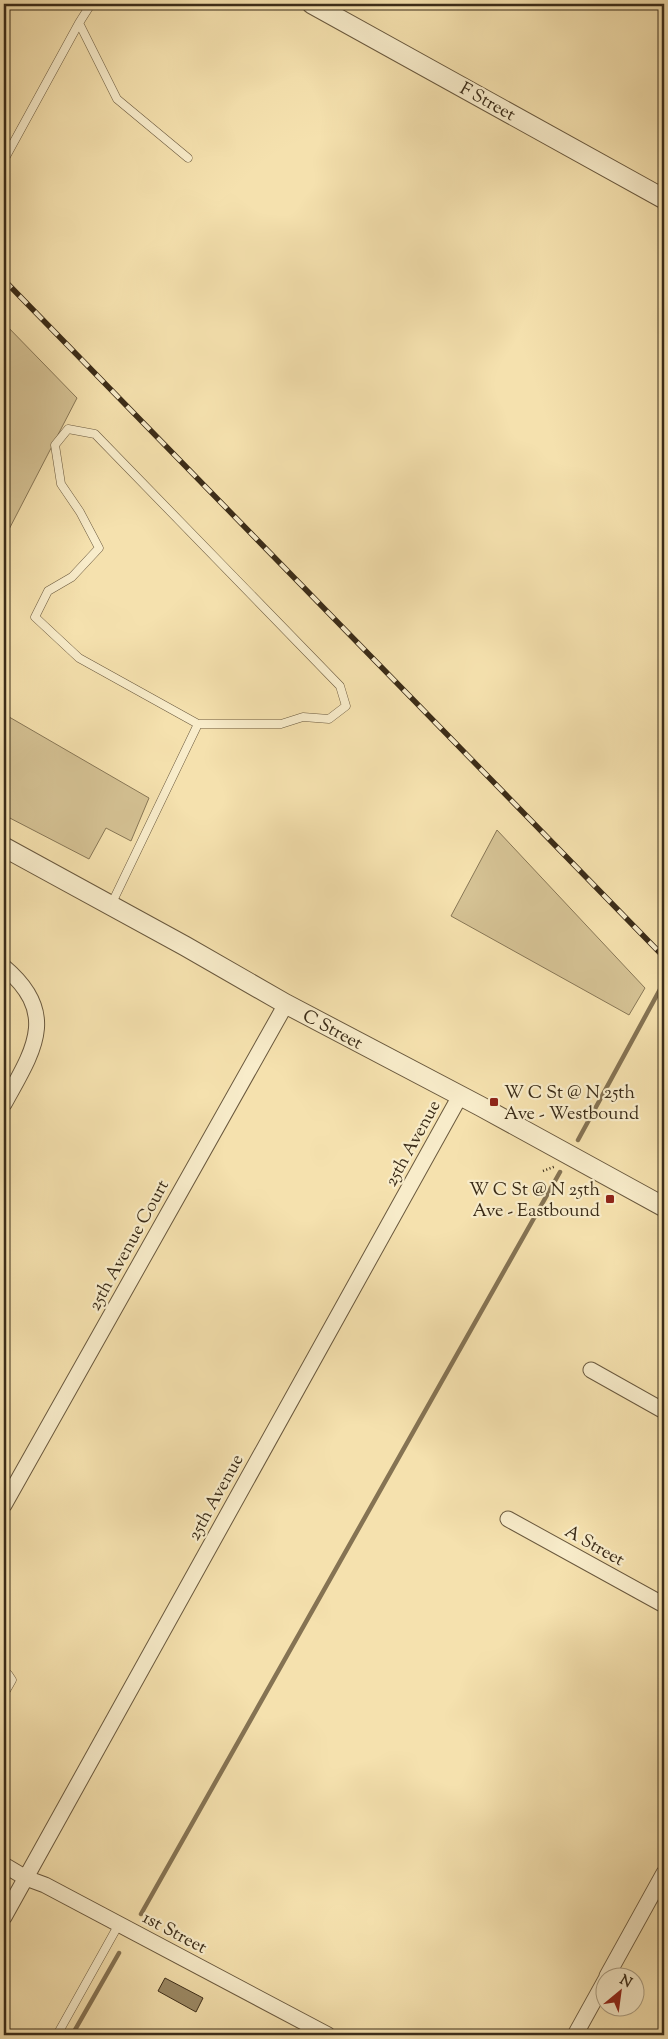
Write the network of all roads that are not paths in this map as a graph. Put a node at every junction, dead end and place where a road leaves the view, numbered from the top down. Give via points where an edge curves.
1 (91, 4) edge
2 (312, 4) edge
3 (80, 23) junction
4 (188, 158) dead end
5 (4, 160) edge
6 (664, 199) edge
7 (198, 724) junction
8 (4, 847) edge
9 (111, 905) junction
10 (4, 967) edge
11 (286, 1004) junction
12 (460, 1096) junction
13 (4, 1104) edge
14 (664, 1207) edge
15 (591, 1370) dead end
16 (664, 1411) edge
17 (4, 1505) edge
18 (508, 1519) dead end
19 (664, 1604) edge
20 (4, 1672) edge
21 (4, 1694) edge
22 (4, 1865) edge
23 (664, 1874) edge
24 (26, 1878) junction
25 (4, 1917) edge
26 (119, 1924) junction
27 (613, 1966) edge
28 (596, 1996) edge
29 (58, 2035) edge
30 (328, 2035) edge
31 (574, 2035) edge

1 - 3 lane
2 - 6 street, F Street
3 - 4 lane via 117,98
3 - 5 lane
7 - 7 lane via 79,658 35,617 48,591 72,578 99,548 61,484 55,445 68,429 95,434 340,686 346,706 329,719 303,717 281,724
7 - 9 lane
8 - 9 street, C Street
9 - 11 street, C Street
10 - 13 street via 29,993 37,1017 30,1056
11 - 12 street, C Street
11 - 17 street, 25th Avenue Court
12 - 14 street, C Street
12 - 24 street, 25th Avenue
15 - 16 street
18 - 19 street, A Street
20 - 21 lane via 12,1680
22 - 24 street, 1st Street
23 - 27 street
24 - 25 street, 25th Avenue
24 - 26 street, 1st Street
26 - 29 lane
26 - 30 street, 1st Street
28 - 31 street

